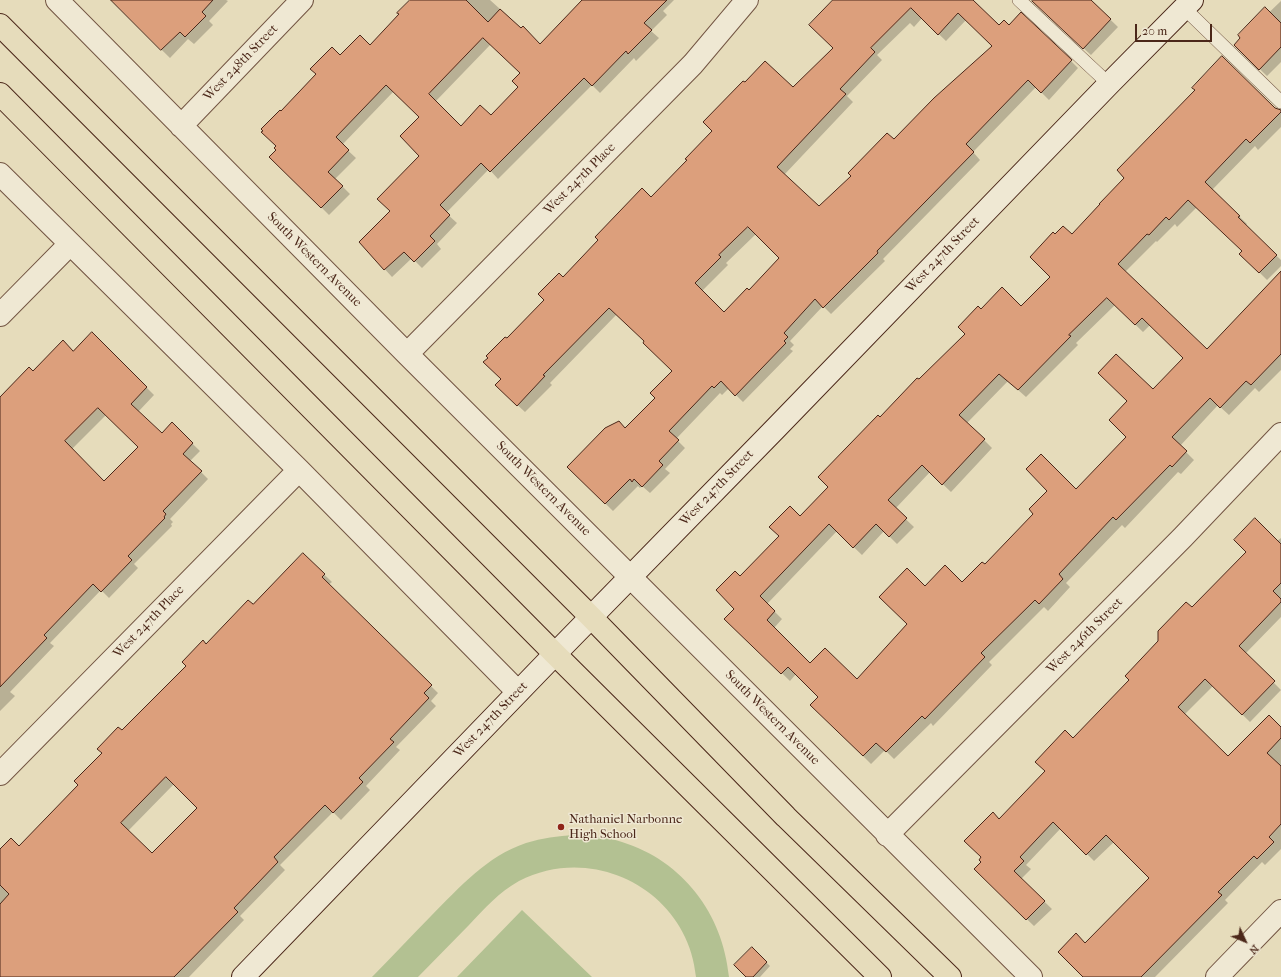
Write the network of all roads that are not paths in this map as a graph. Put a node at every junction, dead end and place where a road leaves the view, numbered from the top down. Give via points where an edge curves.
1 (57, 0) edge
2 (302, 0) edge
3 (747, 0) edge
4 (1019, 0) edge
5 (1188, 4) edge
6 (0, 25) edge
7 (1109, 84) junction
8 (0, 94) edge
9 (1281, 102) edge
10 (182, 126) junction
11 (0, 174) edge
12 (70, 244) junction
13 (0, 315) edge
14 (407, 354) junction
15 (1281, 434) edge
16 (299, 470) junction
17 (631, 576) junction
18 (591, 618) junction
19 (555, 654) junction
20 (518, 692) junction
21 (0, 774) edge
22 (887, 835) junction
23 (1281, 911) edge
24 (243, 977) edge
25 (880, 977) edge
26 (950, 977) edge
27 (1031, 977) edge
28 (1217, 977) edge

1 - 10 street, South Western Avenue
2 - 10 street, West 248th Street
3 - 14 street, West 247th Place via 693,64
4 - 7 lane
5 - 7 street, West 247th Street
5 - 9 lane
6 - 18 main road
7 - 17 street, West 247th Street
8 - 19 main road
10 - 14 street, South Western Avenue
11 - 12 street
12 - 13 street
12 - 16 street
14 - 17 street, South Western Avenue
15 - 22 street, West 246th Street via 1178,543
16 - 20 street
16 - 21 street, West 247th Place
17 - 18 street, West 247th Street
17 - 22 street, South Western Avenue
18 - 19 street, West 247th Street
18 - 26 main road via 786,817
19 - 20 street, West 247th Street
19 - 25 main road
20 - 24 street, West 247th Street
22 - 27 street, South Western Avenue
23 - 28 street

